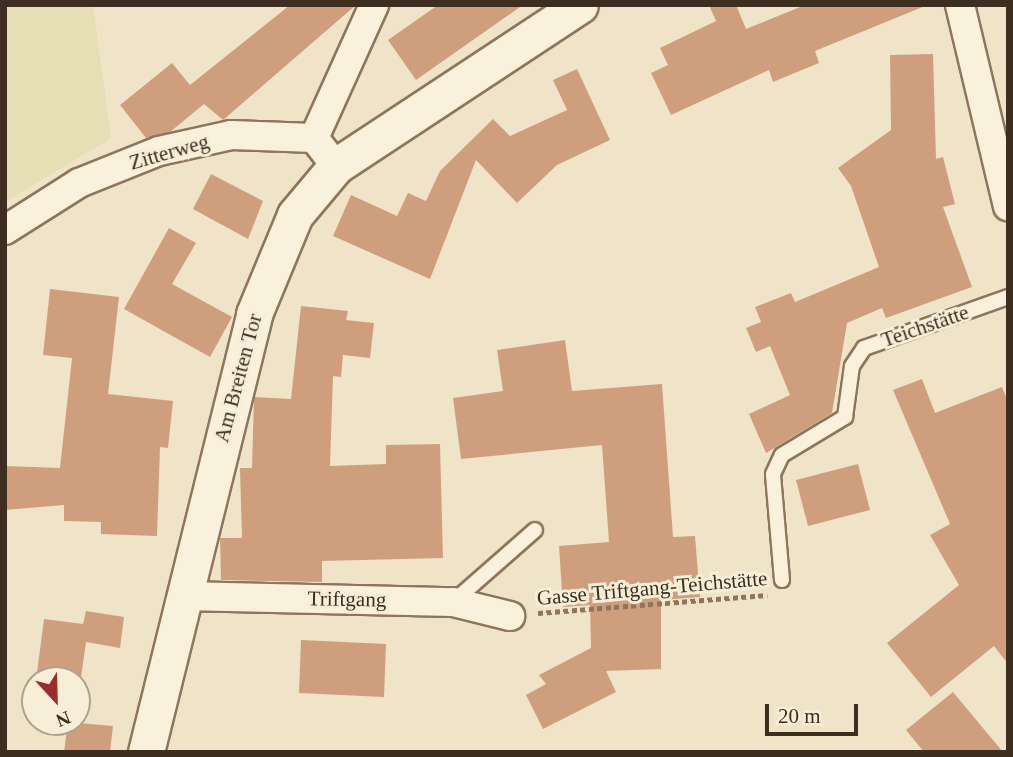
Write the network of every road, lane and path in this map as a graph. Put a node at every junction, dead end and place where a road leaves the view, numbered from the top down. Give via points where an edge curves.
1 (374, 5) edge
2 (580, 5) edge
3 (960, 5) edge
4 (314, 138) junction
5 (336, 166) junction
6 (1006, 192) edge
7 (5, 230) edge
8 (1008, 297) edge
9 (535, 530) dead end
10 (782, 580) joint
11 (183, 596) junction
12 (453, 602) junction
13 (510, 616) joint
14 (146, 752) edge

1 - 4 street
2 - 5 street, Am Breiten Tor
3 - 6 street
4 - 5 street
4 - 7 street, Zitterweg via 231,135 159,150 79,183
5 - 11 street, Am Breiten Tor via 295,215 254,314
8 - 10 lane, Teichstätte via 864,348 852,366 845,417 782,455 774,474
9 - 12 lane
10 - 13 path, Gasse Triftgang-Teichstätte via 784,594
11 - 12 street, Triftgang
11 - 14 street, Am Breiten Tor
12 - 13 street, Triftgang

